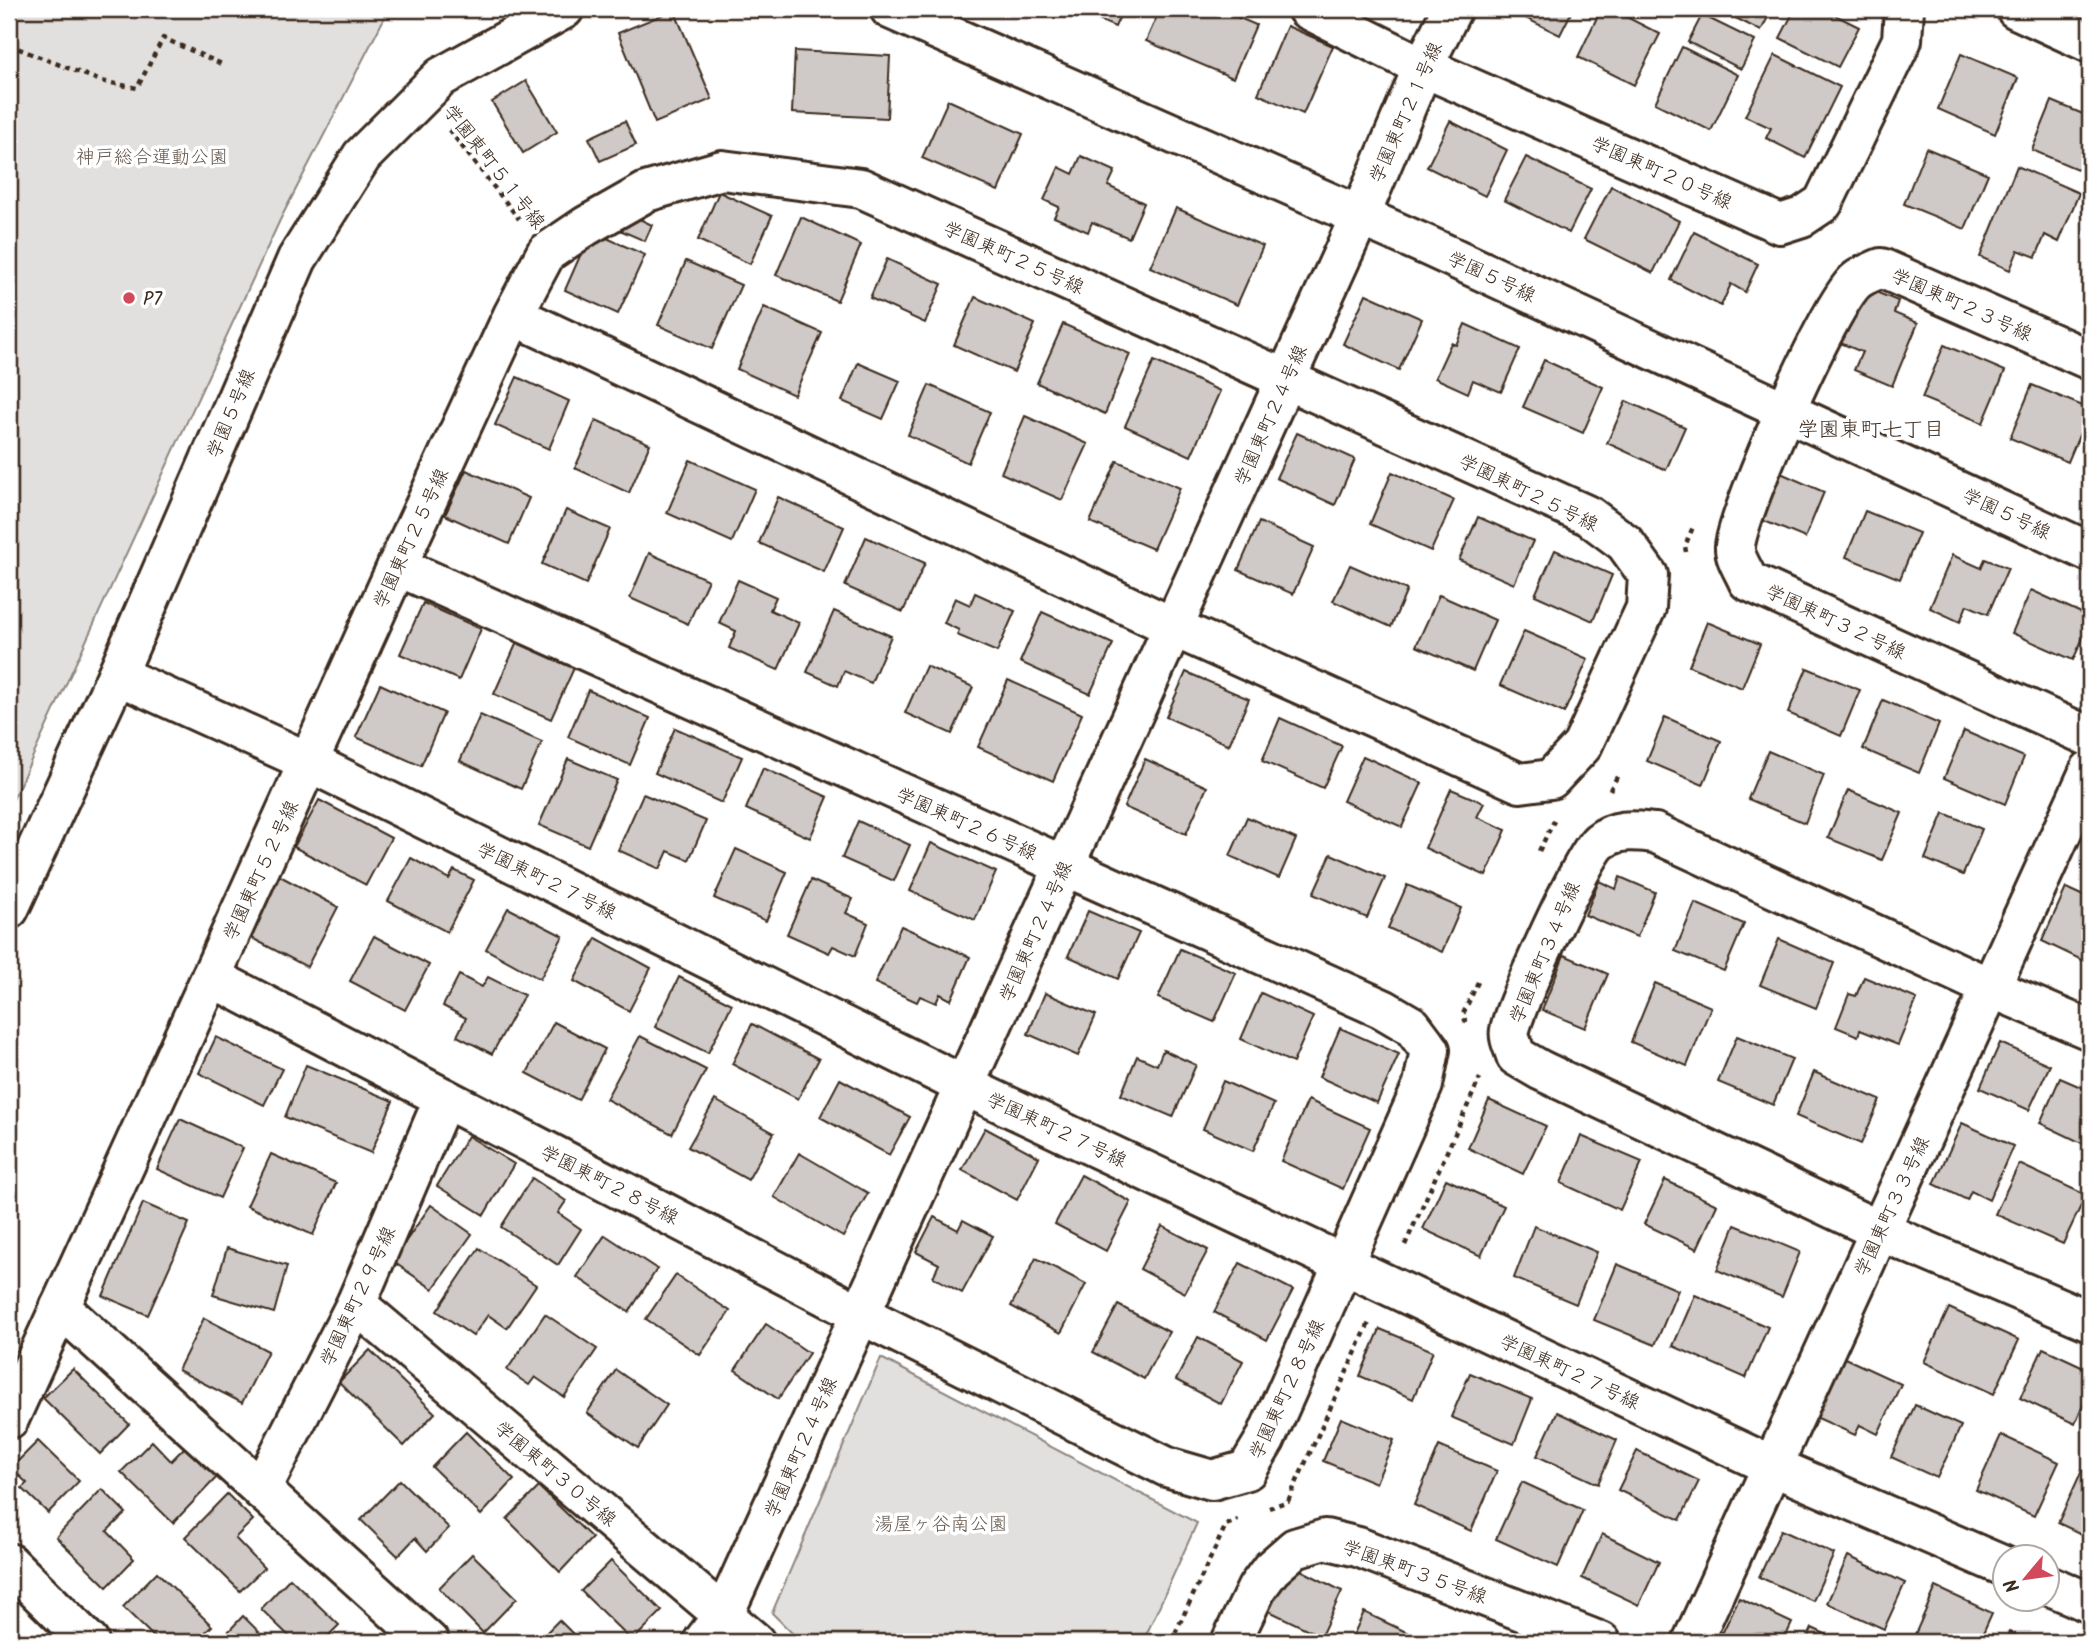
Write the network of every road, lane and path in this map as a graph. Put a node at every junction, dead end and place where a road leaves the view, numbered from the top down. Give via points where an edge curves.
1 (564, 9) edge
2 (890, 9) edge
3 (1307, 9) edge
4 (1452, 9) edge
5 (1904, 9) edge
6 (2017, 9) edge
7 (2090, 43) edge
8 (9, 46) edge
9 (224, 65) dead end
10 (1423, 67) junction
11 (422, 96) junction
12 (1360, 216) junction
13 (546, 253) junction
14 (513, 316) junction
15 (2090, 360) edge
16 (1285, 381) junction
17 (1786, 411) junction
18 (2090, 552) edge
19 (397, 566) junction
20 (1173, 627) junction
21 (117, 675) junction
22 (2090, 737) edge
23 (309, 762) junction
24 (2090, 770) edge
25 (1064, 867) junction
26 (9, 909) edge
27 (211, 977) junction
28 (1991, 988) junction
29 (2090, 1030) edge
30 (965, 1086) junction
31 (444, 1098) junction
32 (1880, 1231) junction
33 (1344, 1264) junction
34 (356, 1304) junction
35 (60, 1307) junction
36 (860, 1314) junction
37 (2090, 1321) edge
38 (9, 1419) edge
39 (1772, 1466) junction
40 (261, 1490) junction
41 (1990, 1560) edge
42 (9, 1563) edge
43 (2060, 1590) edge
44 (2090, 1603) edge
45 (714, 1628) edge
46 (89, 1642) edge
47 (429, 1642) edge
48 (755, 1642) edge
49 (1231, 1642) edge
50 (1601, 1642) edge
51 (1692, 1642) edge

1 - 11 street, 学園５号線 via 441,77
2 - 12 street, 学園５号線
3 - 10 street, 学園東町２０号線
4 - 10 street, 学園東町２１号線
5 - 10 street, 学園東町２０号線 via 1902,40 1823,203 1780,224
6 - 7 street
8 - 9 path via 101,81 137,88 163,38
10 - 12 street, 学園東町２１号線
11 - 13 path, 学園東町５１号線
11 - 21 street, 学園５号線 via 362,156 296,260
12 - 16 street, 学園東町２４号線
12 - 17 street, 学園５号線
13 - 14 street, 学園東町２５号線
13 - 16 street, 学園東町２５号線 via 646,192 722,170 861,188
14 - 19 street, 学園東町２５号線
14 - 20 street, 学園東町２５号線
15 - 17 street, 学園東町２３号線 via 1881,268 1857,279 1838,303
16 - 20 street, 学園東町２４号線
16 - 20 street, 学園東町２５号線 via 1589,516 1625,543 1648,575 1646,608 1582,746 1551,779 1520,783
17 - 18 street, 学園５号線
17 - 22 street, 学園東町３２号線 via 1740,522 1735,550 1748,581
19 - 23 street, 学園東町２５号線
19 - 25 street, 学園東町２６号線
20 - 25 street, 学園東町２４号線
21 - 23 street, 学園東町２７号線
21 - 26 street, 学園５号線
23 - 27 street, 学園東町５２号線
23 - 30 street, 学園東町２７号線
24 - 28 street, 学園東町３３号線
25 - 30 street, 学園東町２４号線
25 - 33 street, 学園東町２６号線 via 1383,1009 1412,1026 1430,1050 1423,1085
27 - 31 street, 学園東町２８号線
27 - 35 street
28 - 29 street, 学園東町３４号線
28 - 32 street, 学園東町３３号線
28 - 32 street, 学園東町３４号線 via 1655,833 1624,830 1598,842 1581,866 1509,1033 1516,1056
30 - 33 street, 学園東町２７号線
30 - 36 street, 学園東町２４号線
31 - 34 street, 学園東町２９号線
31 - 36 street, 学園東町２８号線
32 - 37 street, 学園東町３４号線
32 - 39 street, 学園東町３３号線
33 - 36 street, 学園東町２８号線 via 1265,1440 1247,1469 1212,1480 1167,1467
33 - 39 street, 学園東町２７号線
34 - 40 street, 学園東町２９号線
34 - 45 street, 学園東町３０号線
35 - 38 street
35 - 40 street
36 - 45 street, 学園東町２４号線
39 - 41 street, 学園東町２７号線
39 - 51 street, 学園東町３３号線
40 - 47 street
42 - 46 street
43 - 44 street
45 - 48 street, 学園東町３０号線
49 - 50 street, 学園東町３５号線 via 1271,1569 1295,1548 1325,1539 1358,1547

